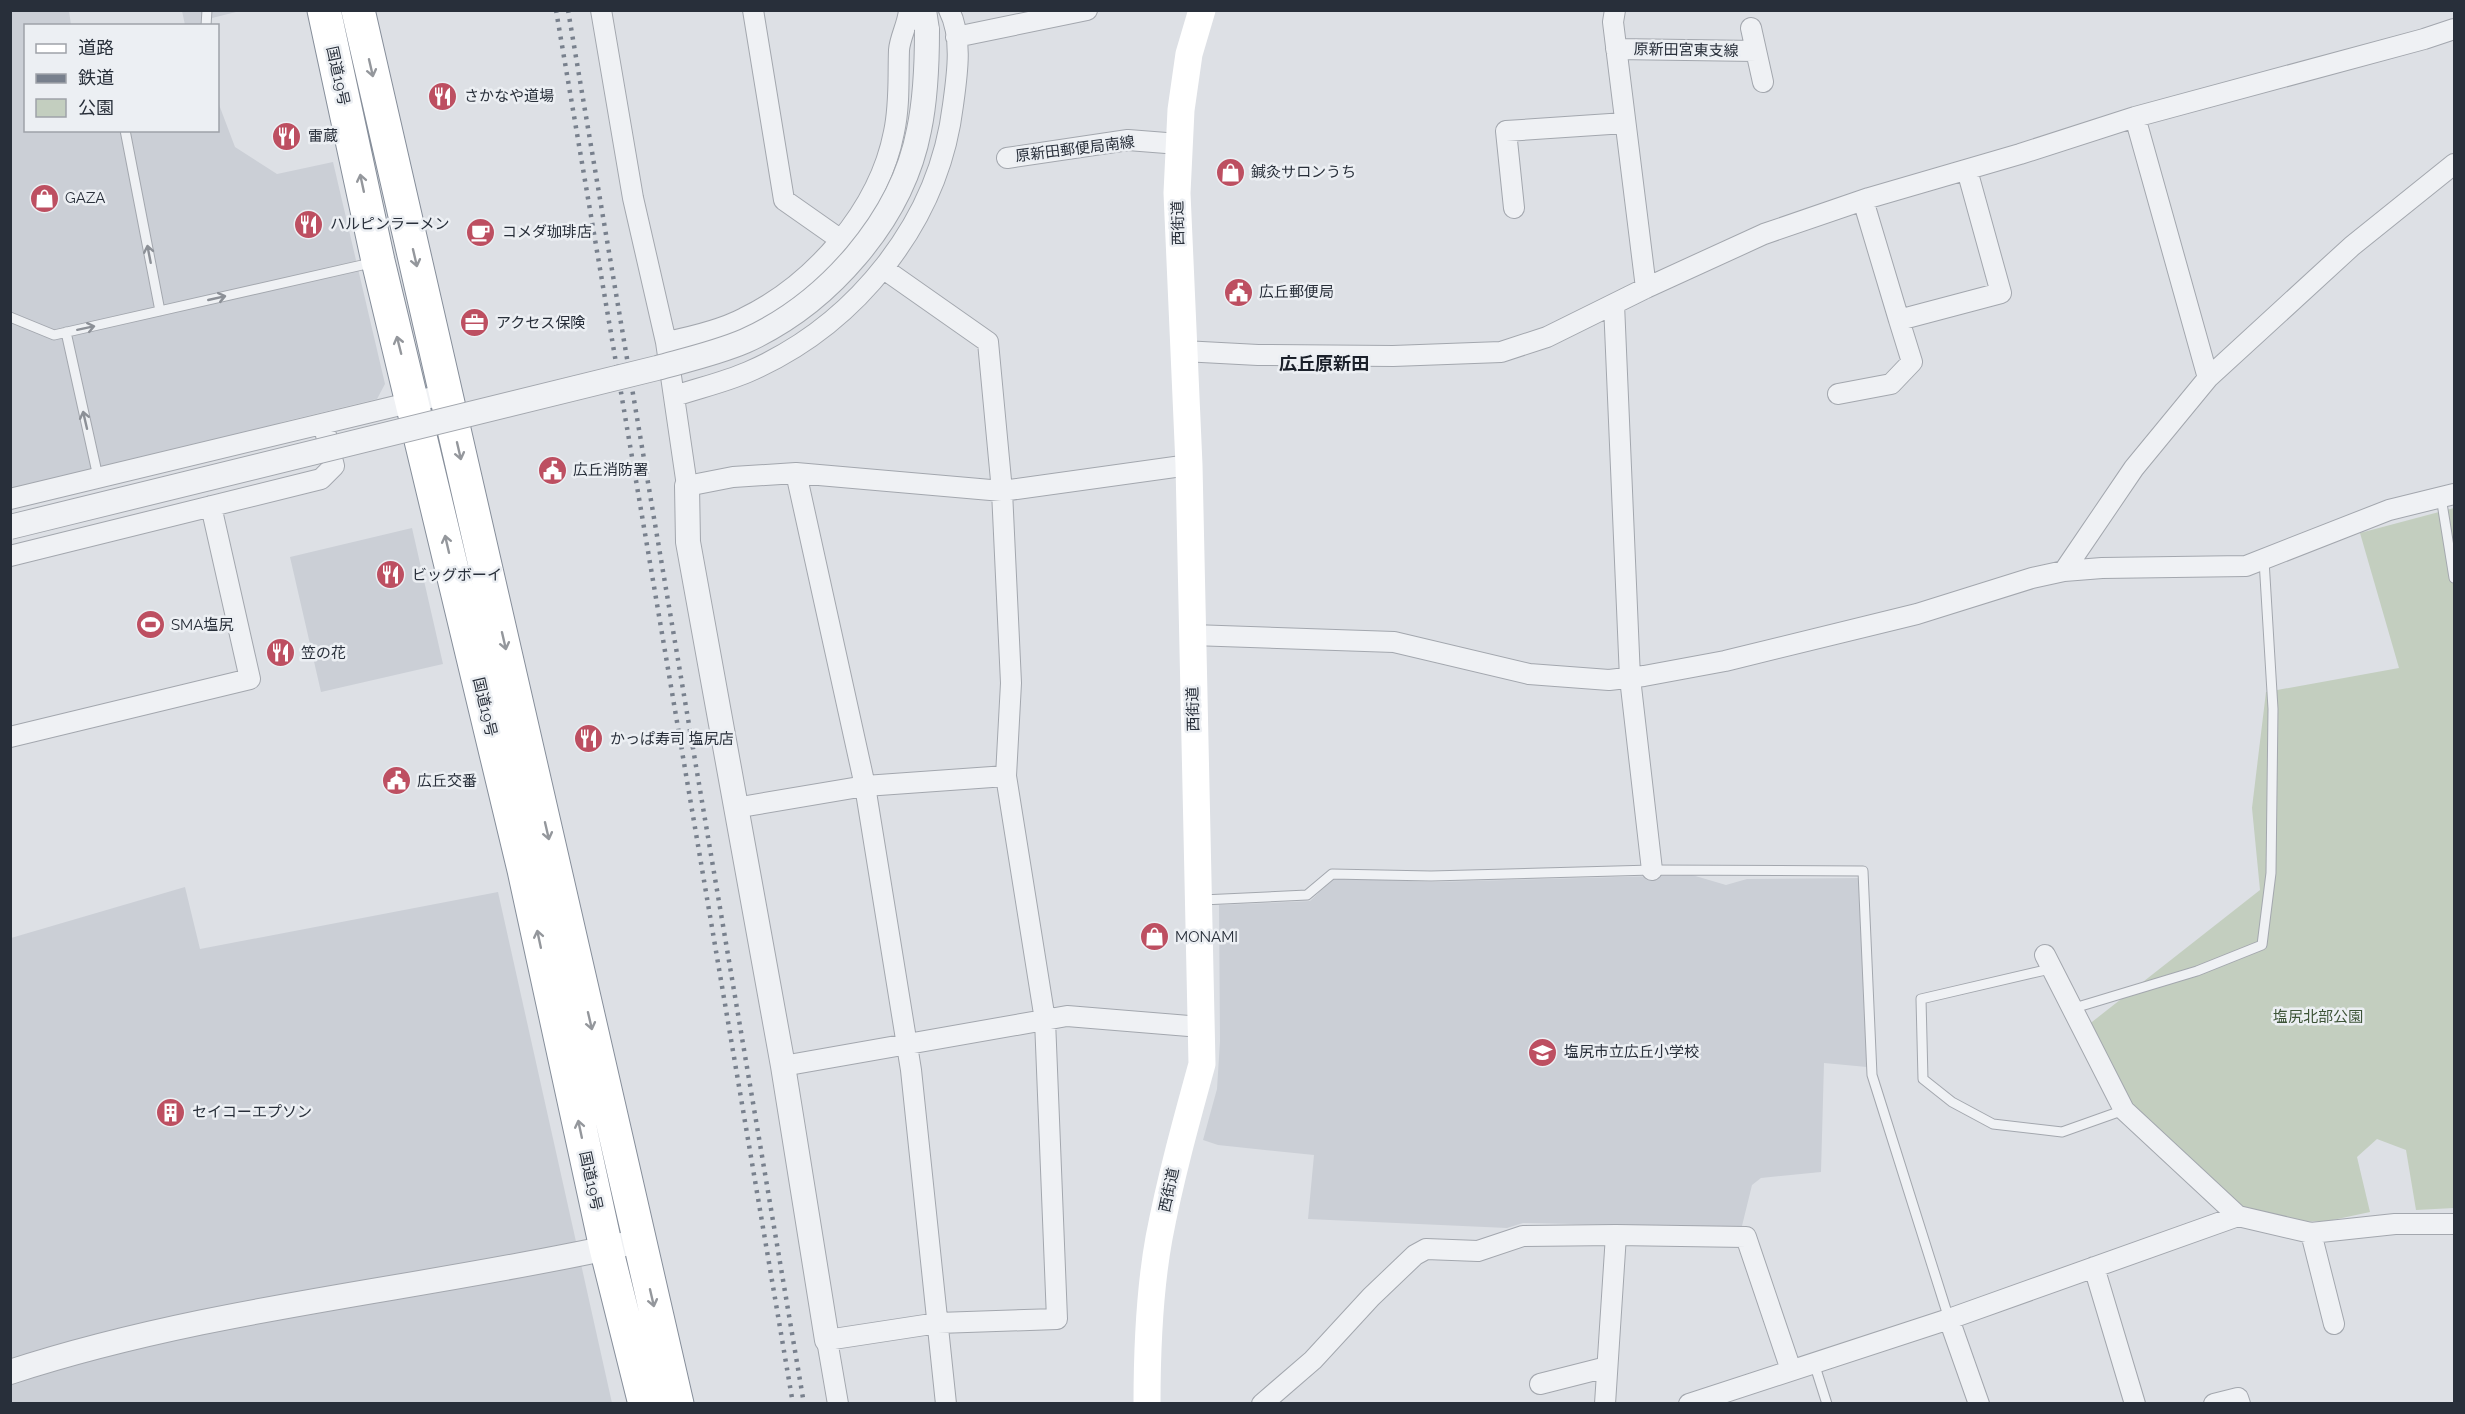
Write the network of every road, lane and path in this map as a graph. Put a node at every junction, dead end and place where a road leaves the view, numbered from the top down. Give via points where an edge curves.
1 (324, 10) edge
2 (358, 10) edge
3 (601, 10) edge
4 (753, 10) edge
5 (909, 10) edge
6 (949, 10) edge
7 (1202, 10) edge
8 (1615, 10) edge
9 (1075, 11) edge
10 (925, 20) edge
11 (1751, 28) dead end
12 (2454, 29) edge
13 (956, 37) junction
14 (1616, 49) junction
15 (1756, 51) junction
16 (1763, 82) dead end
17 (2135, 117) junction
18 (1625, 123) junction
19 (125, 132) edge
20 (1179, 144) junction
21 (1007, 158) dead end
22 (2454, 164) edge
23 (1967, 170) junction
24 (1863, 200) junction
25 (1514, 208) dead end
26 (841, 240) junction
27 (378, 261) junction
28 (884, 269) junction
29 (1646, 288) junction
30 (1614, 304) junction
31 (160, 311) junction
32 (10, 317) edge
33 (1899, 320) junction
34 (66, 332) junction
35 (666, 342) junction
36 (1184, 351) junction
37 (2208, 378) junction
38 (446, 394) junction
39 (1838, 394) dead end
40 (675, 396) junction
41 (413, 402) junction
42 (323, 424) junction
43 (1189, 465) junction
44 (796, 473) junction
45 (98, 477) junction
46 (687, 486) junction
47 (1002, 491) junction
48 (2448, 496) edge
49 (10, 499) edge
50 (211, 506) junction
51 (10, 527) edge
52 (10, 556) edge
53 (2264, 560) junction
54 (2064, 571) junction
55 (2454, 578) edge
56 (1192, 634) junction
57 (1630, 678) junction
58 (10, 736) edge
59 (1006, 776) junction
60 (865, 786) junction
61 (735, 808) junction
62 (1652, 870) junction
63 (1197, 900) junction
64 (2047, 962) joint
65 (2071, 1009) junction
66 (1045, 1020) junction
67 (1201, 1027) junction
68 (906, 1045) junction
69 (783, 1065) junction
70 (2124, 1110) junction
71 (2238, 1216) junction
72 (2454, 1224) edge
73 (2311, 1233) junction
74 (1616, 1235) junction
75 (639, 1241) junction
76 (606, 1248) junction
77 (2094, 1267) junction
78 (1949, 1319) junction
79 (938, 1323) junction
80 (2334, 1323) dead end
81 (827, 1340) junction
82 (1814, 1363) junction
83 (1607, 1367) junction
84 (1791, 1370) junction
85 (10, 1372) edge
86 (1540, 1384) dead end
87 (645, 1404) edge
88 (677, 1404) edge
89 (838, 1404) edge
90 (946, 1404) edge
91 (1147, 1404) edge
92 (1262, 1404) edge
93 (1605, 1404) edge
94 (1689, 1404) edge
95 (1827, 1404) edge
96 (1978, 1404) edge
97 (2135, 1404) edge
98 (2214, 1404) edge
99 (2240, 1404) edge

27 -> 1 highway, 国道19号
2 -> 38 highway
3 - 35 street via 633,198
4 - 26 street via 784,200
5 - 26 street via 899,47 900,92 894,134 870,195
6 - 13 street
7 - 20 main road, 西街道 via 1189,54
8 - 14 street
9 - 13 street
10 - 51 street, bridge via 926,79 919,132 886,214 843,272 806,305 770,328 710,353 657,368
11 - 15 street
12 - 17 street
13 - 28 street via 956,88 943,156 920,211
14 - 15 street, 原新田宮東支線
14 - 18 street
15 - 16 street
17 - 23 street
17 - 37 street
18 - 25 street via 1506,130
18 - 29 street
31 -> 19 lane
20 - 21 street, 原新田郵便局南線 via 1128,140
20 - 36 main road, 西街道 via 1178,252
22 - 37 street via 2352,246
23 - 24 street
23 - 33 street via 2001,292
24 - 29 street via 1764,234
24 - 33 street
26 - 35 street via 788,292 744,319
31 -> 27 lane
41 -> 27 highway, 国道19号
28 - 40 street via 815,335 748,372
28 - 47 street via 988,342
29 - 30 street
30 - 36 street via 1547,337 1501,352 1393,356
30 - 57 street
34 -> 31 lane
32 - 34 lane via 54,335
33 - 39 street via 1912,362 1891,384
45 -> 34 lane
35 - 40 street
36 - 43 main road, 西街道
37 - 54 street via 2134,468
38 - 41 street
38 -> 75 highway
40 - 46 street
41 - 42 street
76 -> 41 highway, 国道19号 via 524,870
42 - 45 street
42 - 50 street via 334,466 321,479
43 - 47 street
43 - 56 main road, 西街道
44 - 46 street via 733,477
44 - 47 street
44 - 60 street
45 - 49 street
46 - 61 street via 688,542
47 - 59 street via 1011,683
48 - 53 street via 2389,510
48 - 55 lane
50 - 52 street
50 - 58 street via 250,679
53 - 54 street via 2246,566
53 - 65 lane via 2273,709 2271,873 2262,945 2197,971
54 - 57 street via 1917,614 1725,661
56 - 57 street via 1394,642 1530,674
56 - 63 main road, 西街道
57 - 62 street
59 - 60 street
59 - 66 street
60 - 61 street
60 - 68 street
61 - 69 street
62 - 63 lane via 1431,876 1332,874 1307,896
62 - 78 lane via 1863,871 1872,1075
63 - 67 main road, 西街道
64 - 65 street
64 - 70 lane via 1921,999 1923,1079 1952,1102 1993,1124 2062,1132
65 - 70 street
66 - 67 street via 1067,1016
66 - 68 street
66 - 79 street via 1057,1319
67 - 91 main road, 西街道 via 1202,1064 1159,1240 1150,1305
68 - 69 street
68 - 79 street
69 - 81 street
70 - 71 street
71 - 73 street
71 - 77 street
72 - 73 street via 2395,1224
73 - 80 street
74 - 83 street
74 - 84 street via 1746,1237
74 - 92 street via 1523,1236 1478,1251 1426,1249 1371,1297 1314,1360
75 - 76 street
75 -> 88 highway
76 - 85 street via 251,1312 90,1347
76 - 87 highway, 国道19号
77 - 78 street
77 - 97 street
78 - 82 street
78 - 96 street
79 - 81 street
79 - 90 street
81 - 89 street
82 - 84 street
82 - 95 lane
83 - 86 street
83 - 93 street
84 - 94 street
98 - 99 street via 2238,1398

